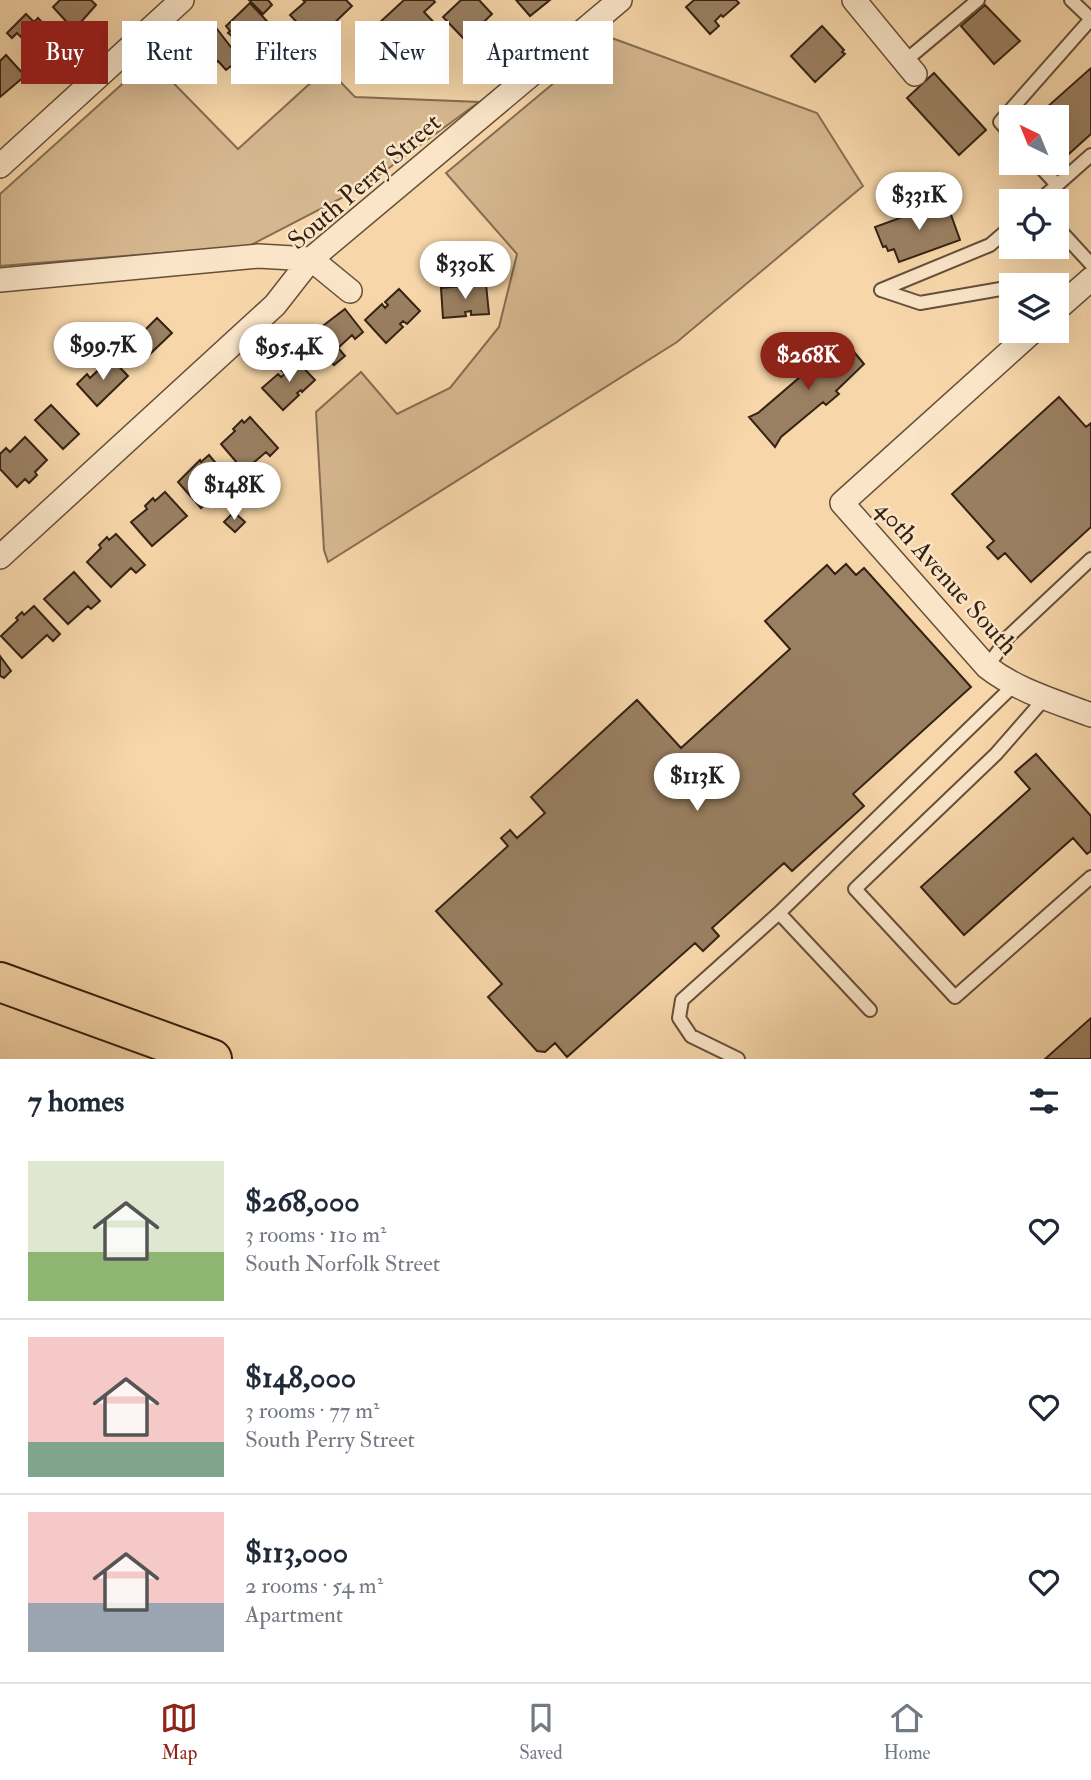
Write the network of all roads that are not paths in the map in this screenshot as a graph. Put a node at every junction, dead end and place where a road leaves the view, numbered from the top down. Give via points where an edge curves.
1 (182, 0) edge
2 (854, 0) edge
3 (978, 0) edge
4 (1071, 0) edge
5 (612, 2) edge
6 (1091, 19) edge
7 (910, 68) joint
8 (1015, 105) edge
9 (1091, 155) edge
10 (0, 166) edge
11 (1048, 175) edge
12 (1057, 185) junction
13 (1052, 189) edge
14 (999, 237) edge
15 (1069, 240) edge
16 (311, 259) junction
17 (1091, 264) edge
18 (0, 280) edge
19 (999, 290) edge
20 (350, 291) dead end
21 (1020, 343) edge
22 (0, 557) edge
23 (1091, 559) edge
24 (987, 667) junction
25 (1014, 685) junction
26 (1045, 698) junction
27 (1091, 715) edge
28 (1091, 877) edge
29 (779, 913) junction
30 (0, 982) edge
31 (870, 1010) dead end
32 (212, 1059) edge
33 (738, 1059) edge

1 - 10 street
2 - 7 street
3 - 7 lane
4 - 6 lane
5 - 16 street, South Perry Street
6 - 8 lane
9 - 12 lane
11 - 12 lane
12 - 13 lane
14 - 19 lane via 881,290 919,303
15 - 17 lane
16 - 18 street via 258,256
16 - 20 street
16 - 22 street, South Perry Street via 275,305
21 - 24 street, 40th Avenue South via 842,503
23 - 24 lane via 1009,636
24 - 25 street, 40th Avenue South
25 - 26 street, 40th Avenue South
25 - 29 lane
26 - 27 street, 40th Avenue South
26 - 28 lane via 996,754 855,889 955,997
29 - 31 lane
29 - 33 lane via 682,1000 679,1018 691,1037
30 - 32 highway

